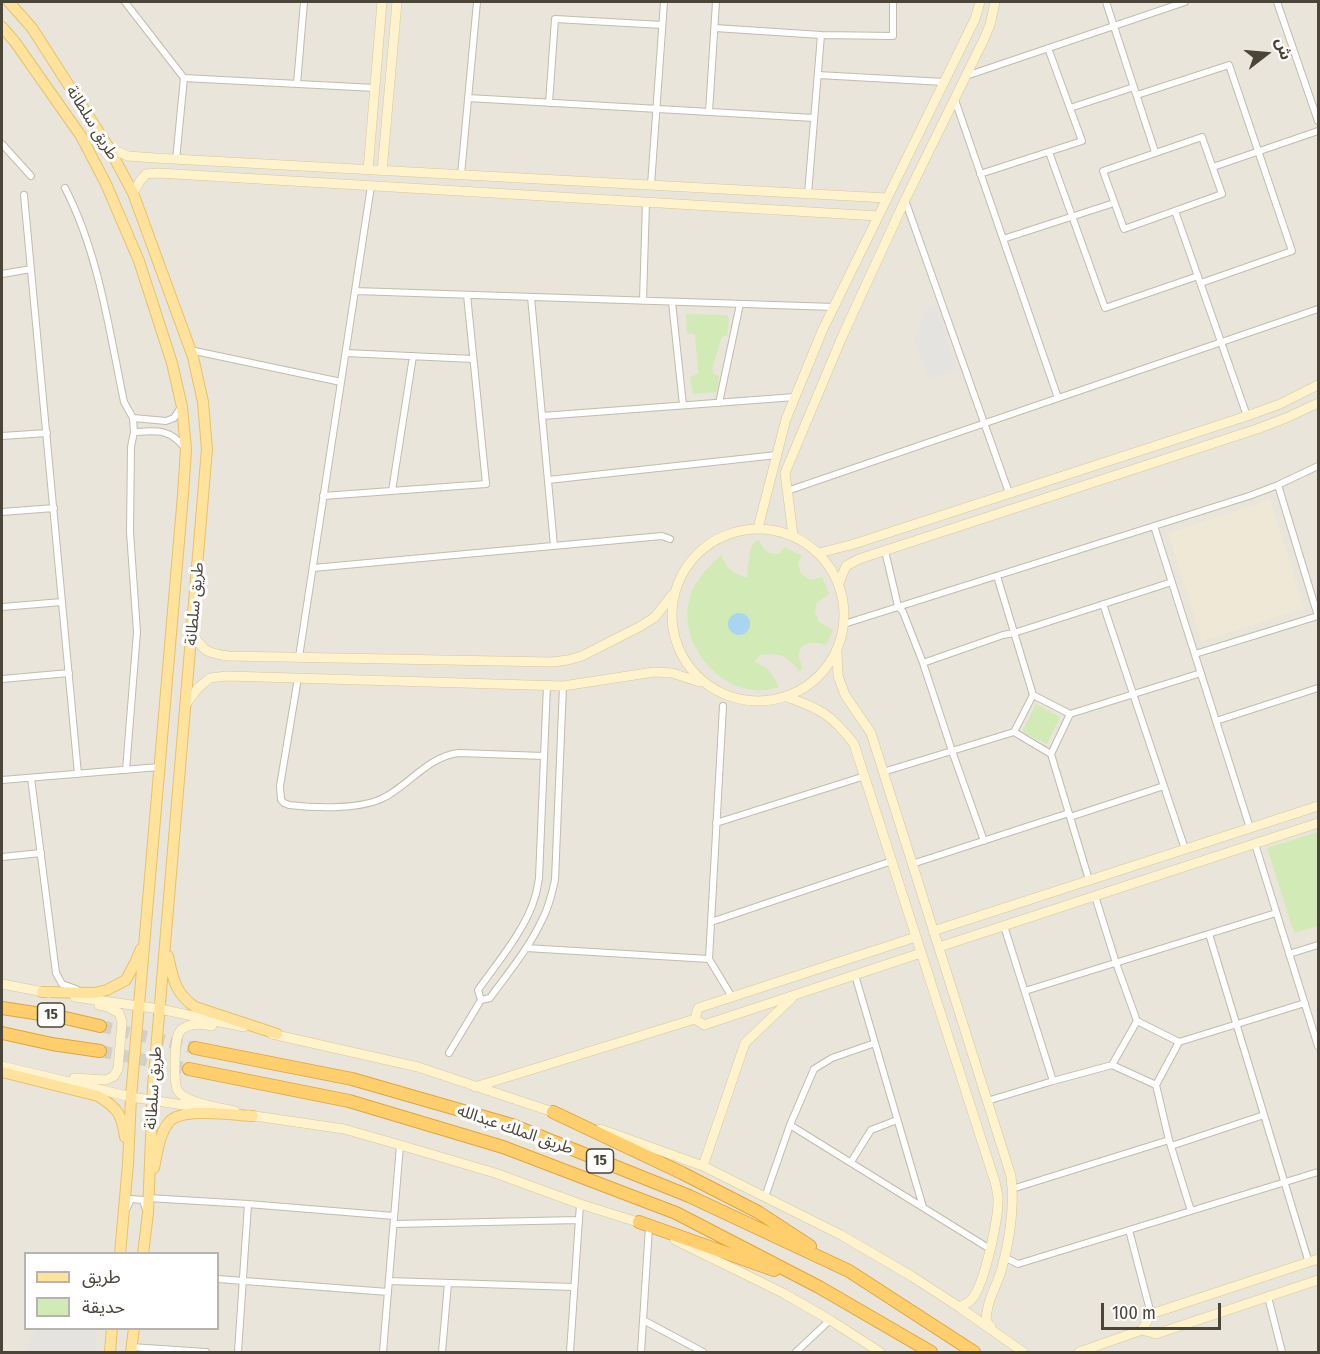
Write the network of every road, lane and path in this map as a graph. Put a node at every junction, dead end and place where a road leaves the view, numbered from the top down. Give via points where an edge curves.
1 (9, 2) edge
2 (125, 2) edge
3 (297, 2) edge
4 (304, 2) edge
5 (382, 2) edge
6 (397, 2) edge
7 (477, 2) edge
8 (664, 2) edge
9 (716, 2) edge
10 (893, 2) edge
11 (980, 2) edge
12 (995, 2) edge
13 (1106, 2) edge
14 (1185, 2) edge
15 (1277, 2) edge
16 (662, 25) junction
17 (1114, 26) junction
18 (2, 27) edge
19 (715, 28) junction
20 (821, 35) junction
21 (1048, 48) junction
22 (818, 75) junction
23 (966, 76) junction
24 (184, 78) junction
25 (944, 82) junction
26 (297, 84) junction
27 (1134, 87) junction
28 (375, 88) junction
29 (1137, 95) junction
30 (468, 98) junction
31 (955, 100) junction
32 (549, 103) junction
33 (1070, 108) junction
34 (657, 109) junction
35 (709, 112) junction
36 (814, 118) junction
37 (1318, 122) edge
38 (1318, 132) edge
39 (2, 144) edge
40 (110, 148) junction
41 (1049, 152) junction
42 (1155, 152) junction
43 (1258, 152) junction
44 (176, 160) junction
45 (1213, 167) junction
46 (368, 170) junction
47 (382, 171) junction
48 (980, 174) junction
49 (461, 175) junction
50 (31, 176) dead end
51 (371, 186) junction
52 (651, 186) junction
53 (65, 188) dead end
54 (732, 190) junction
55 (133, 193) junction
56 (808, 194) junction
57 (24, 195) dead end
58 (887, 198) junction
59 (905, 200) junction
60 (646, 202) junction
61 (1114, 202) junction
62 (732, 207) junction
63 (1175, 211) junction
64 (878, 216) junction
65 (1072, 216) junction
66 (1003, 239) junction
67 (31, 269) junction
68 (2, 274) edge
69 (1198, 276) junction
70 (1201, 283) junction
71 (355, 291) junction
72 (467, 295) junction
73 (531, 297) junction
74 (643, 301) junction
75 (672, 302) junction
76 (740, 304) junction
77 (834, 307) junction
78 (1318, 309) edge
79 (1222, 342) junction
80 (190, 350) junction
81 (346, 353) junction
82 (413, 356) junction
83 (473, 359) junction
84 (341, 382) junction
85 (1318, 385) edge
86 (795, 397) junction
87 (1058, 398) junction
88 (719, 403) junction
89 (1318, 403) edge
90 (683, 405) junction
91 (182, 407) junction
92 (542, 416) junction
93 (1247, 416) junction
94 (133, 418) junction
95 (984, 423) junction
96 (134, 432) junction
97 (47, 433) junction
98 (2, 436) edge
99 (186, 449) junction
100 (777, 455) junction
101 (1122, 457) junction
102 (1318, 466) edge
103 (1127, 471) junction
104 (548, 480) junction
105 (1278, 485) junction
106 (392, 491) junction
107 (787, 491) junction
108 (1009, 494) junction
109 (324, 496) junction
110 (54, 508) junction
111 (2, 512) edge
112 (1154, 526) junction
113 (758, 528) junction
114 (793, 535) junction
115 (670, 539) dead end
116 (554, 546) junction
117 (885, 550) junction
118 (819, 553) junction
119 (313, 568) junction
120 (997, 576) junction
121 (1172, 582) junction
122 (838, 583) junction
123 (674, 594) junction
124 (62, 602) junction
125 (1103, 604) junction
126 (898, 606) junction
127 (2, 607) edge
128 (1318, 616) edge
129 (844, 624) junction
130 (1014, 633) junction
131 (192, 634) junction
132 (837, 652) junction
133 (1195, 654) junction
134 (299, 657) junction
135 (923, 663) junction
136 (69, 673) junction
137 (1201, 673) junction
138 (298, 678) junction
139 (2, 679) edge
140 (704, 683) junction
141 (547, 685) junction
142 (563, 686) junction
143 (1318, 688) edge
144 (1134, 694) junction
145 (1033, 695) junction
146 (787, 697) junction
147 (186, 704) junction
148 (723, 706) dead end
149 (1070, 714) junction
150 (1216, 722) junction
151 (1014, 732) junction
152 (952, 751) junction
153 (1051, 754) junction
154 (544, 756) junction
155 (159, 767) junction
156 (126, 770) junction
157 (883, 772) junction
158 (78, 774) junction
159 (865, 776) junction
160 (31, 778) junction
161 (2, 780) edge
162 (1164, 786) junction
163 (1318, 806) edge
164 (1069, 815) junction
165 (900, 823) junction
166 (1318, 823) edge
167 (716, 824) junction
168 (1250, 828) junction
169 (882, 829) junction
170 (984, 841) junction
171 (1255, 844) junction
172 (1185, 849) junction
173 (41, 853) junction
174 (2, 857) edge
175 (892, 861) junction
176 (912, 864) junction
177 (1089, 880) junction
178 (1095, 896) junction
179 (1276, 913) junction
180 (711, 922) junction
181 (1004, 926) junction
182 (933, 931) junction
183 (1209, 934) junction
184 (916, 937) junction
185 (145, 938) junction
186 (166, 939) junction
187 (1318, 945) edge
188 (939, 947) junction
189 (526, 948) junction
190 (921, 953) junction
191 (1289, 954) junction
192 (709, 959) junction
193 (1116, 963) junction
194 (855, 975) junction
195 (2, 984) edge
196 (1025, 991) junction
197 (42, 992) junction
198 (95, 993) junction
199 (796, 994) junction
200 (732, 997) junction
201 (481, 1000) junction
202 (2, 1002) edge
203 (1305, 1003) junction
204 (139, 1006) junction
205 (2, 1008) edge
206 (160, 1009) junction
207 (61, 1017) junction
208 (695, 1019) junction
209 (1137, 1021) junction
210 (1237, 1024) junction
211 (100, 1026) tunnel mouth
212 (2, 1034) edge
213 (277, 1035) junction
214 (2, 1039) edge
215 (1179, 1042) junction
216 (875, 1043) junction
217 (52, 1044) junction
218 (1318, 1046) edge
219 (195, 1048) tunnel mouth
220 (100, 1052) tunnel mouth
221 (449, 1053) dead end
222 (2, 1065) edge
223 (1112, 1065) junction
224 (189, 1069) tunnel mouth
225 (28, 1071) junction
226 (2, 1072) edge
227 (1053, 1081) junction
228 (1156, 1085) junction
229 (475, 1087) junction
230 (131, 1097) junction
231 (152, 1101) junction
232 (987, 1101) junction
233 (553, 1112) junction
234 (1264, 1115) junction
235 (253, 1116) junction
236 (897, 1120) junction
237 (790, 1125) junction
238 (1170, 1143) junction
239 (400, 1144) junction
240 (851, 1162) junction
241 (128, 1164) junction
242 (703, 1166) junction
243 (1318, 1172) edge
244 (1284, 1182) junction
245 (1012, 1189) junction
246 (765, 1197) junction
247 (148, 1198) junction
248 (248, 1204) junction
249 (580, 1204) junction
250 (923, 1207) junction
251 (1191, 1211) junction
252 (125, 1212) junction
253 (148, 1213) junction
254 (394, 1216) junction
255 (579, 1220) junction
256 (394, 1224) junction
257 (644, 1224) junction
258 (1129, 1230) junction
259 (990, 1249) junction
260 (120, 1252) edge
261 (143, 1252) edge
262 (1004, 1257) junction
263 (1318, 1259) edge
264 (1309, 1263) junction
265 (849, 1271) junction
266 (219, 1279) edge
267 (1318, 1280) edge
268 (243, 1281) junction
269 (389, 1281) junction
270 (448, 1283) junction
271 (574, 1287) junction
272 (819, 1287) junction
273 (388, 1292) junction
274 (1268, 1297) junction
275 (959, 1307) junction
276 (1151, 1314) junction
277 (643, 1320) junction
278 (830, 1320) junction
279 (112, 1330) edge
280 (134, 1330) edge
281 (1142, 1330) junction
282 (996, 1333) junction
283 (963, 1344) junction
284 (802, 1346) junction
285 (131, 1350) edge
286 (1083, 1352) edge
287 (110, 1353) edge
288 (206, 1353) edge
289 (238, 1353) edge
290 (383, 1353) edge
291 (442, 1353) edge
292 (570, 1353) edge
293 (641, 1353) edge
294 (703, 1353) edge
295 (796, 1353) edge
296 (807, 1353) edge
297 (880, 1353) edge
298 (931, 1353) edge
299 (974, 1353) edge
300 (980, 1353) edge
301 (1023, 1353) edge
302 (1282, 1353) edge

1 - 40 main road, طريق سلطانة via 32,28
2 - 24 street
3 - 4 street
4 - 26 street
5 - 28 main road
6 - 47 main road
7 - 30 street
8 - 16 street
9 - 19 street
10 - 20 street via 893,36
11 - 25 main road
12 - 23 main road via 990,25
13 - 17 street
14 - 17 street
15 - 37 street
16 - 32 street via 555,19
16 - 34 street
17 - 21 street
17 - 27 street
18 - 91 main road, طريق سلطانة via 81,136 106,184 139,261
19 - 20 street
19 - 35 street
20 - 22 street
21 - 23 street
21 - 33 street
22 - 25 street
22 - 36 street
23 - 31 main road
24 - 26 street
24 - 44 street
25 - 58 main road
26 - 28 street
27 - 29 street
27 - 33 street
28 - 46 main road
29 - 42 street
29 - 43 street via 1229,65
30 - 32 street
30 - 49 street
31 - 48 street
31 - 59 main road
32 - 34 street
33 - 41 street via 1082,141
34 - 35 street
34 - 52 street
35 - 36 street
36 - 56 street
38 - 43 street
39 - 50 street
40 - 44 main road via 128,156
40 - 55 main road, طريق سلطانة
41 - 48 street
41 - 65 street
42 - 45 street via 1202,137
42 - 61 street via 1103,171
43 - 45 street
43 - 70 street via 1292,251
44 - 46 main road
45 - 63 street via 1222,194
46 - 47 main road
47 - 49 main road
48 - 66 street
49 - 52 main road
51 - 55 main road via 146,174
51 - 60 main road
51 - 71 street
52 - 54 main road
53 - 94 street via 89,246 124,402
54 - 56 main road
54 - 62 main road
55 - 80 main road, طريق سلطانة
56 - 58 main road
57 - 67 street
58 - 64 main road
59 - 95 street
59 - 107 main road via 785,473
60 - 62 main road
60 - 74 street
61 - 63 street via 1124,229
61 - 65 street
62 - 64 main road
63 - 69 street
64 - 77 main road
65 - 66 street
65 - 69 street via 1105,308
66 - 87 street
67 - 68 street
67 - 97 street
69 - 70 street
70 - 79 street
71 - 72 street
71 - 81 street
72 - 73 street
72 - 83 street
73 - 74 street
73 - 92 street
74 - 75 street
75 - 76 street
75 - 90 street
76 - 77 street
76 - 88 street
77 - 86 main road
78 - 79 street
79 - 87 street
79 - 93 street
80 - 84 street
80 - 131 main road, طريق سلطانة via 203,402 207,449
81 - 82 street
81 - 84 street
82 - 83 street
82 - 106 street
83 - 106 street via 486,484
84 - 109 street
85 - 93 main road
86 - 88 street
86 - 100 main road
87 - 95 street
88 - 90 street
89 - 103 main road via 1267,425
90 - 92 street
91 - 94 street via 174,418 166,421
91 - 99 main road, طريق سلطانة
92 - 104 street
93 - 101 main road
94 - 96 street
95 - 107 street
95 - 108 street
96 - 99 street via 168,433
96 - 156 street via 130,532 138,632
97 - 98 street
97 - 110 street
99 - 155 main road, طريق سلطانة
100 - 104 street
100 - 113 main road
101 - 103 street
101 - 108 main road
102 - 105 street
103 - 117 main road
104 - 116 street
105 - 112 street
105 - 128 street
106 - 109 street
107 - 114 main road
108 - 118 main road
109 - 119 street
110 - 111 street
110 - 124 street
112 - 120 street
112 - 121 street
113 - 114 main road
113 - 123 main road via 726,534 698,552 679,578
114 - 118 main road
115 - 116 street via 662,536
116 - 119 street
117 - 122 main road via 846,566
117 - 126 street
118 - 122 main road
119 - 134 street
120 - 126 street
120 - 130 street
121 - 125 street
121 - 133 street
122 - 129 main road
123 - 134 main road via 655,617 568,660
123 - 140 main road via 671,610 676,644
124 - 127 street
124 - 136 street
125 - 130 street
125 - 144 street
126 - 129 street
126 - 135 street
128 - 133 street
129 - 132 main road
130 - 135 street
130 - 145 street
131 - 134 main road via 202,649 213,654
131 - 147 main road, طريق سلطانة
132 - 146 main road via 818,678
132 - 157 main road via 838,676 845,695 871,733
133 - 137 street
135 - 152 street
136 - 139 street
136 - 158 street
137 - 144 street
137 - 150 street
138 - 141 main road
138 - 147 main road via 210,678
138 - 154 street via 280,786 280,800 289,805 353,806 373,802 449,754
140 - 142 main road via 654,672
140 - 146 main road via 721,694 753,702
141 - 142 main road
141 - 154 street
142 - 189 street via 555,880 543,919
143 - 150 street
144 - 149 street
144 - 162 street
145 - 149 street
145 - 151 street
146 - 159 main road via 811,705 841,727 854,744
147 - 186 main road, طريق سلطانة
148 - 167 street
149 - 153 street
150 - 168 street
151 - 152 street
151 - 153 street
152 - 157 street
152 - 170 street
153 - 164 street
154 - 201 street via 541,860 535,897 520,930 478,990
155 - 156 street
155 - 185 main road, طريق سلطانة
156 - 158 street
157 - 165 main road
158 - 160 street
159 - 167 street
159 - 169 main road
160 - 161 street
160 - 173 street
162 - 164 street
162 - 172 street
163 - 168 main road
164 - 170 street
164 - 177 street
165 - 169 main road
165 - 176 main road
166 - 171 main road
167 - 180 street
168 - 172 main road
169 - 175 main road
170 - 176 street
171 - 178 main road
171 - 179 street
172 - 177 main road
173 - 174 street
173 - 198 street via 56,973 62,984
175 - 180 street
175 - 184 main road
176 - 182 main road
177 - 182 main road
178 - 181 main road
178 - 193 street
179 - 183 street
179 - 191 street
180 - 192 street
181 - 188 main road
181 - 196 street
182 - 188 main road
183 - 193 street
183 - 210 street
184 - 190 main road
184 - 200 main road
185 - 198 main road via 126,980
185 - 204 main road, طريق سلطانة
186 - 206 main road, طريق سلطانة
186 - 213 main road via 172,976 184,1000
187 - 191 street
188 - 232 main road
189 - 192 street
189 - 201 street via 490,998
190 - 194 main road
190 - 259 main road via 995,1182 998,1196
191 - 203 street
192 - 200 street
193 - 196 street
193 - 209 street
194 - 199 main road
194 - 216 street
195 - 197 main road
196 - 227 street
197 - 198 main road
197 - 204 main road
197 - 225 main road via 119,1013 122,1022 118,1069 106,1080
199 - 208 main road via 704,1025
199 - 242 main road via 745,1043
200 - 208 main road via 698,1008
201 - 221 street
202 - 207 highway
203 - 210 street
203 - 218 street
204 - 206 main road
204 - 230 main road, طريق سلطانة
205 - 207 highway, 15
206 - 213 main road
206 - 231 main road, طريق سلطانة
207 - 211 highway, 15
208 - 229 main road
209 - 215 street
209 - 223 street
210 - 215 street
210 - 234 street
212 - 217 highway, 15
213 - 229 main road via 418,1068
213 - 235 main road via 201,1024 189,1025 177,1036 177,1090 195,1101
214 - 217 highway
215 - 228 street
216 - 236 street
216 - 237 street via 832,1058 814,1069
217 - 220 highway, 15
219 - 265 highway, طريق الملك عبدالله / 15 via 352,1079 512,1125 689,1196
222 - 225 main road
223 - 227 street
223 - 228 street
224 - 272 highway, طريق الملك عبدالله / 15 via 349,1101 503,1147 676,1213
225 - 230 main road
226 - 241 main road via 98,1096 110,1103 121,1114
227 - 232 street
228 - 238 street
229 - 233 main road
230 - 231 main road
230 - 241 main road, طريق سلطانة
231 - 235 main road
231 - 247 main road, طريق سلطانة
232 - 245 main road
233 - 242 main road
233 - 265 highway via 758,1212
234 - 238 street
234 - 244 street
235 - 239 main road via 344,1129
235 - 247 main road via 190,1113 169,1122 162,1134
236 - 240 street via 871,1130
236 - 250 street
237 - 240 street
237 - 246 street
238 - 245 street
238 - 251 street
239 - 249 main road
239 - 254 street
240 - 250 street
241 - 252 main road, طريق سلطانة
242 - 246 main road
243 - 244 street
244 - 251 street
244 - 264 street
245 - 262 main road via 1012,1217
246 - 275 main road via 841,1234
247 - 248 street
247 - 253 main road, طريق سلطانة
248 - 254 street
248 - 268 street
249 - 255 street
249 - 257 main road
250 - 259 street
251 - 258 street
252 - 253 street via 131,1199 142,1200
252 - 260 main road, طريق سلطانة
253 - 261 main road, طريق سلطانة
254 - 256 street
255 - 256 street
255 - 271 street
256 - 269 street
257 - 272 highway
257 - 277 street
257 - 278 main road
258 - 262 street via 1018,1264
258 - 276 street
259 - 262 main road
259 - 275 main road via 977,1290 971,1300
262 - 282 main road via 986,1310 986,1321
263 - 264 main road
264 - 276 main road
265 - 283 highway, طريق الملك عبدالله / 15
266 - 268 street
267 - 274 main road
268 - 273 street
268 - 289 street
269 - 270 street
269 - 273 street
270 - 271 street
270 - 291 street
271 - 292 street
272 - 298 highway, طريق الملك عبدالله / 15
273 - 290 street
274 - 281 main road via 1156,1334
274 - 302 street
275 - 282 main road
276 - 281 main road
277 - 293 street
277 - 294 street
278 - 284 street
278 - 297 main road
279 - 287 main road
280 - 285 main road
281 - 286 main road
282 - 301 main road
283 - 299 highway, طريق الملك عبدالله / 15
283 - 300 main road
284 - 295 street
284 - 296 street
285 - 288 street

